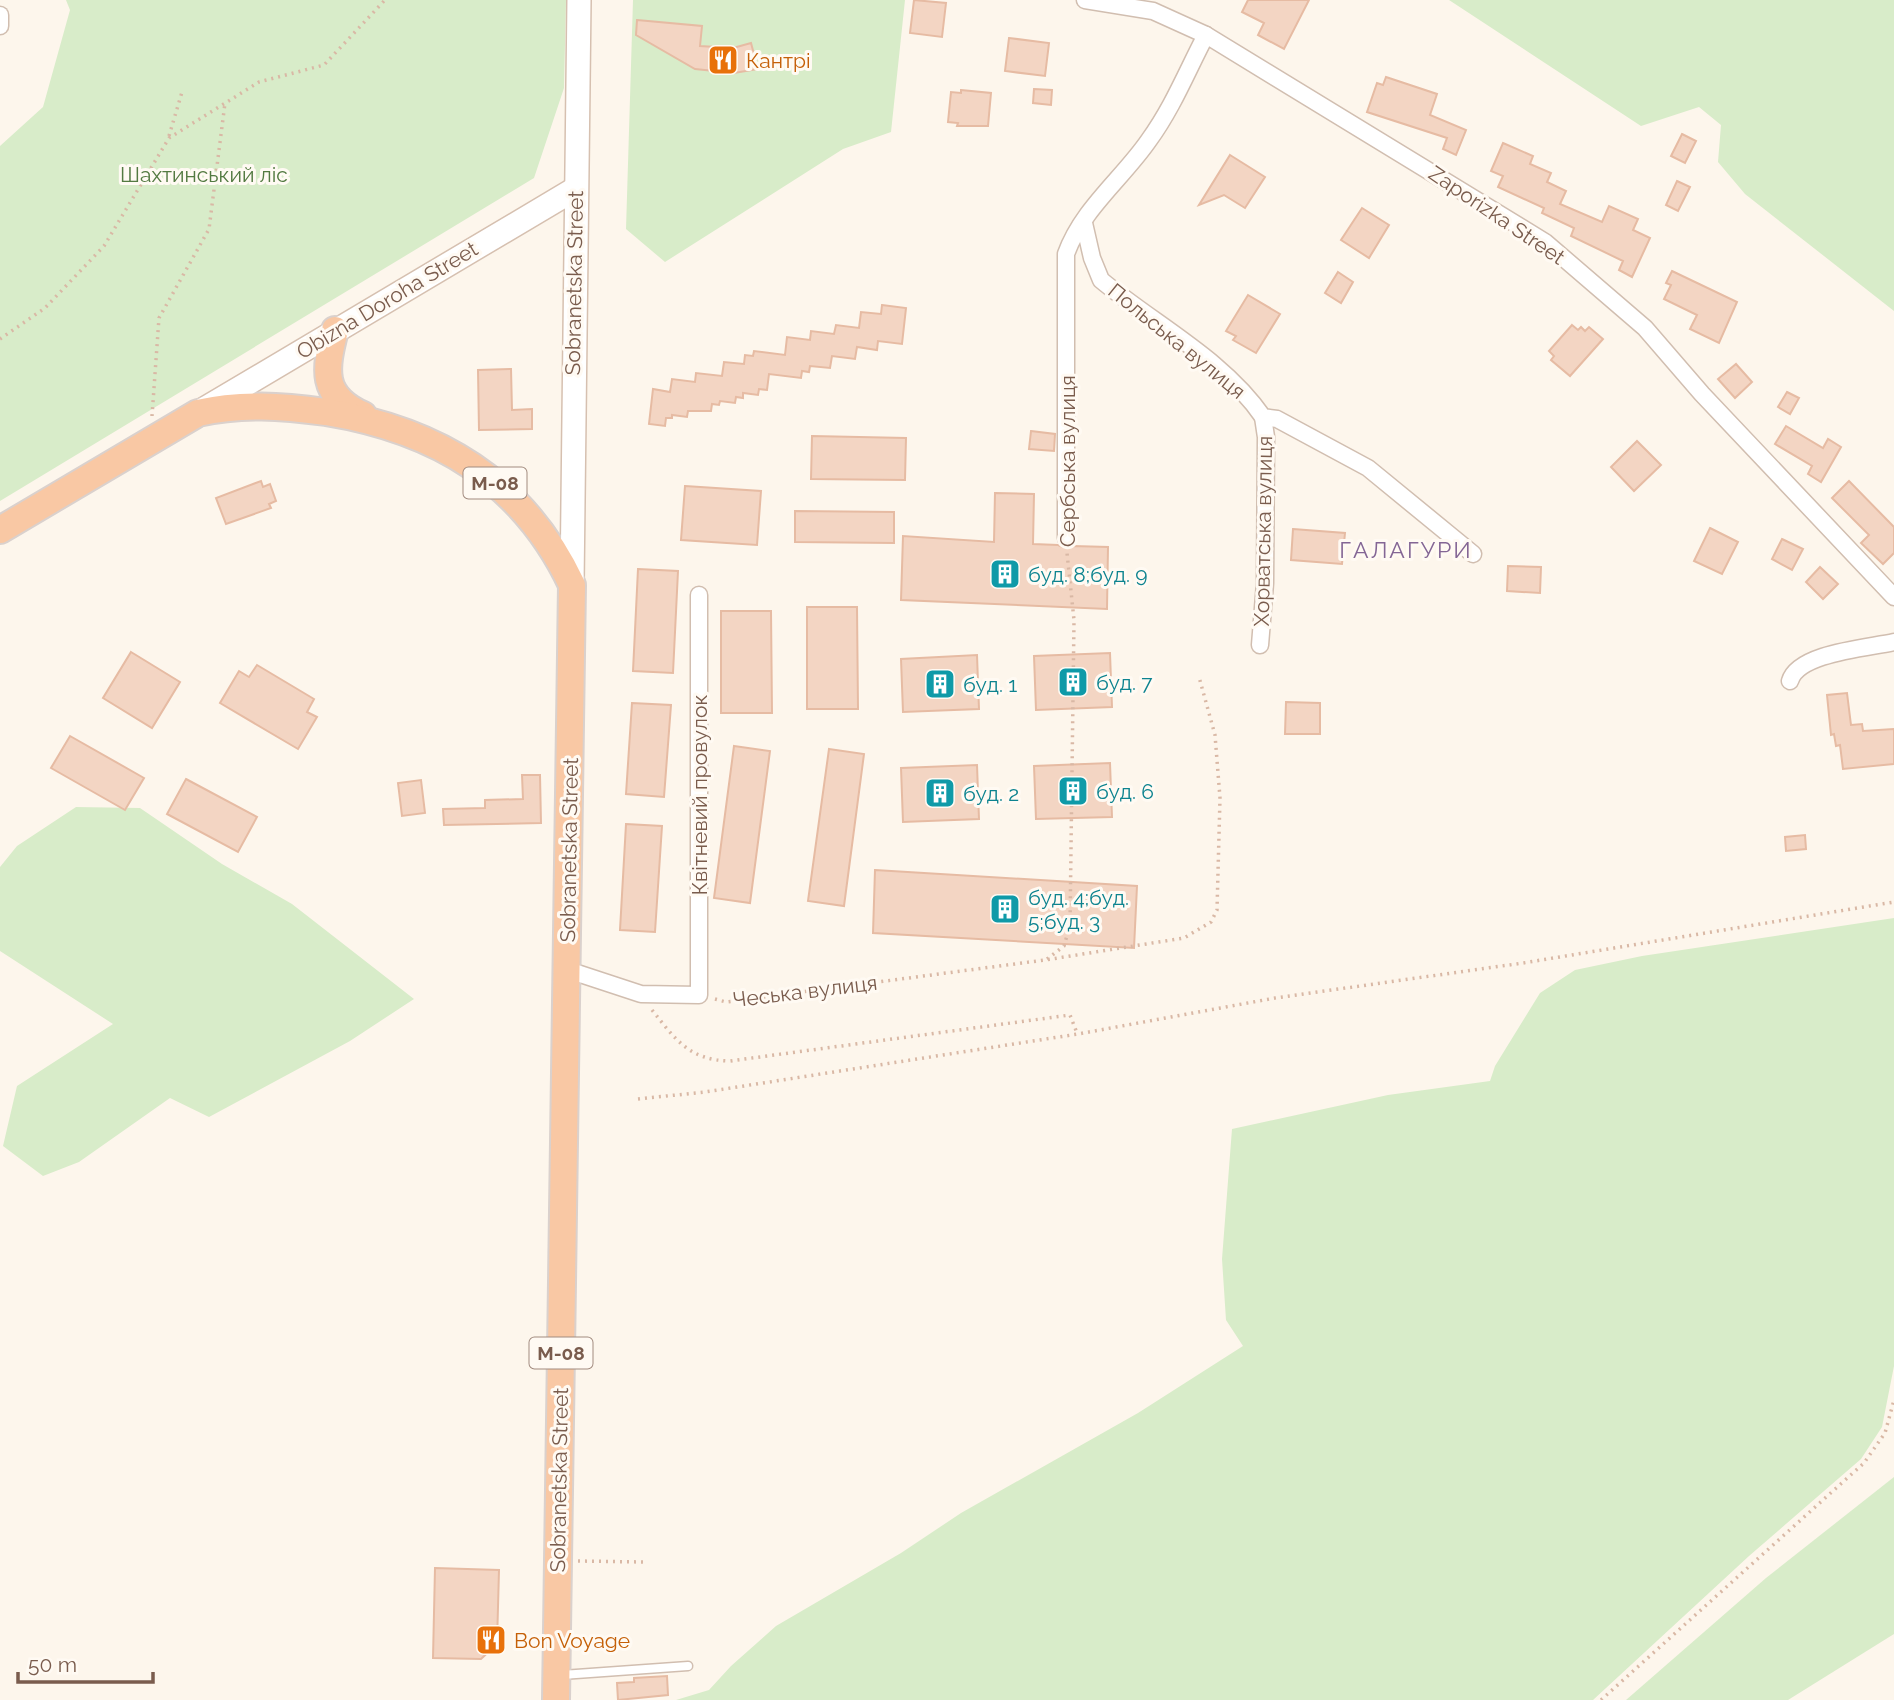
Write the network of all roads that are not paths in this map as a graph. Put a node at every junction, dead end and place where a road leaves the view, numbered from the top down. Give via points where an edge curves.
1 (579, 0) edge
2 (1085, 0) edge
3 (0, 15) edge
4 (0, 26) edge
5 (1206, 35) junction
6 (575, 189) junction
7 (1084, 223) junction
8 (335, 330) junction
9 (198, 413) junction
10 (1264, 417) junction
11 (381, 423) junction
12 (0, 530) edge
13 (1066, 538) road end
14 (1473, 554) dead end
15 (572, 585) junction
16 (699, 595) dead end
17 (1894, 597) edge
18 (1894, 642) edge
19 (1260, 645) dead end
20 (1790, 681) dead end
21 (568, 970) junction
22 (688, 1666) dead end
23 (556, 1688) edge

1 - 6 main road, Sobranetska Street
2 - 5 street, Zaporizka Street via 1153,11
3 - 4 street
5 - 7 street, Сербська вулиця via 1177,97
5 - 17 street, Zaporizka Street via 1545,242 1645,328
6 - 8 main road, Obizna Doroha Street
6 - 15 main road, Sobranetska Street
7 - 10 street, Польська вулиця via 1101,280 1218,368
7 - 13 street, Сербська вулиця via 1066,254
8 - 9 main road, Obizna Doroha Street
8 - 11 highway via 328,368 331,387 343,405
9 - 11 highway, Obizna Doroha Street / М-08 via 258,405
9 - 12 highway, Obizna Doroha Street / М-08
10 - 14 street, Польська вулиця via 1277,419 1368,468
10 - 19 street, Хорватська вулиця via 1265,583
11 - 15 highway, Obizna Doroha Street / М-08 via 453,452 504,489 556,550
15 - 21 highway, Sobranetska Street / М-08
16 - 21 street, Квітневий провулок via 699,995 640,994
18 - 20 street via 1806,661 1793,671
21 - 23 highway, Sobranetska Street / М-08
22 - 23 lane

